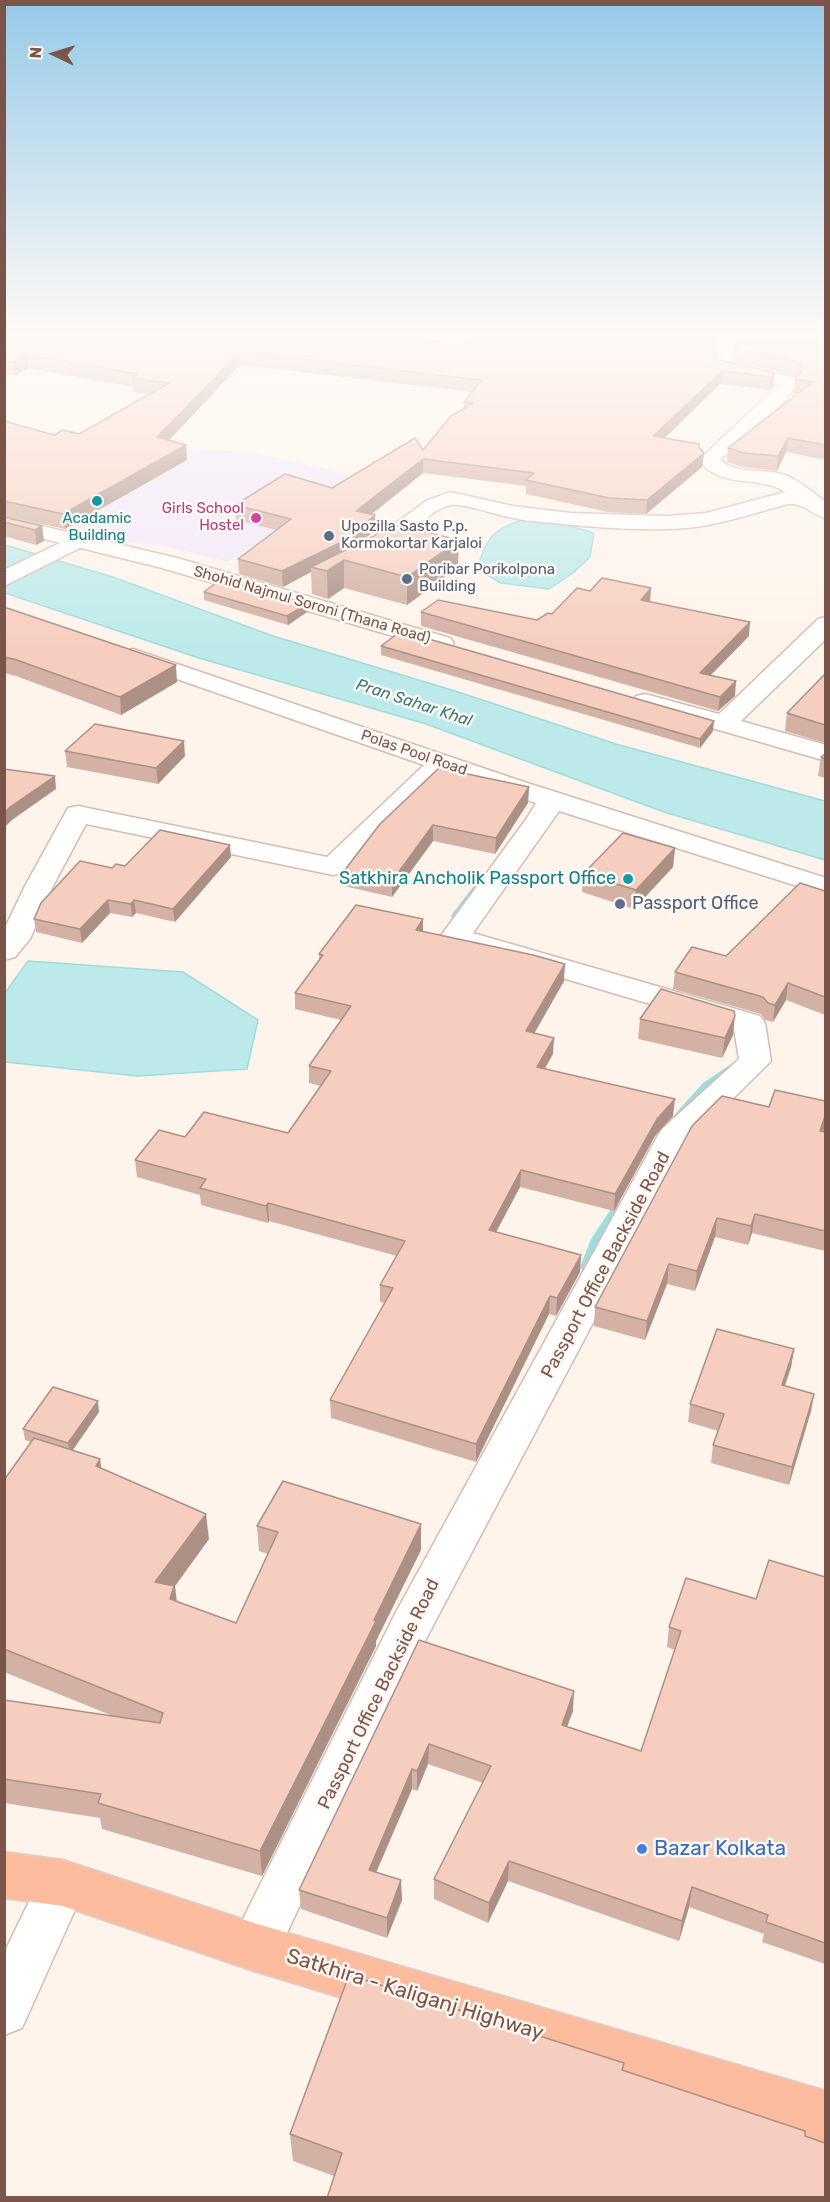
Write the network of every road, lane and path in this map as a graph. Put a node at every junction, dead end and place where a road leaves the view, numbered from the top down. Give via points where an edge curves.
1 (729, 442) edge
2 (802, 496) junction
3 (825, 512) edge
4 (4, 523) edge
5 (76, 541) junction
6 (352, 561) edge
7 (4, 579) edge
8 (316, 581) edge
9 (284, 597) junction
10 (825, 624) edge
11 (111, 648) edge
12 (462, 649) edge
13 (621, 694) edge
14 (723, 724) junction
15 (825, 753) edge
16 (441, 763) junction
17 (551, 800) junction
18 (825, 887) edge
19 (4, 951) edge
20 (4, 1875) edge
21 (63, 1883) junction
22 (254, 1947) junction
23 (4, 2010) edge
24 (825, 2118) edge

1 - 2 street via 709,460 712,465 729,472 780,480
2 - 3 street
2 - 6 street via 707,519 668,522 571,519 513,512 450,498 433,505 390,540
4 - 5 street, Shohid Najmul Soroni (Thana Road)
5 - 7 street
5 - 9 street, Shohid Najmul Soroni (Thana Road)
8 - 9 street
9 - 12 street, Shohid Najmul Soroni (Thana Road)
10 - 14 street
11 - 16 street, Polas Pool Road
13 - 14 street
14 - 15 street
16 - 17 street, Polas Pool Road
16 - 19 street via 333,867 78,814 15,939
17 - 18 street, Polas Pool Road
17 - 22 street, Passport Office Backside Road via 455,937 749,1023 755,1061 674,1137 410,1627
20 - 21 highway, Satkhira - Kaliganj Highway
21 - 22 highway, Satkhira - Kaliganj Highway
21 - 23 street
22 - 24 highway, Satkhira - Kaliganj Highway

